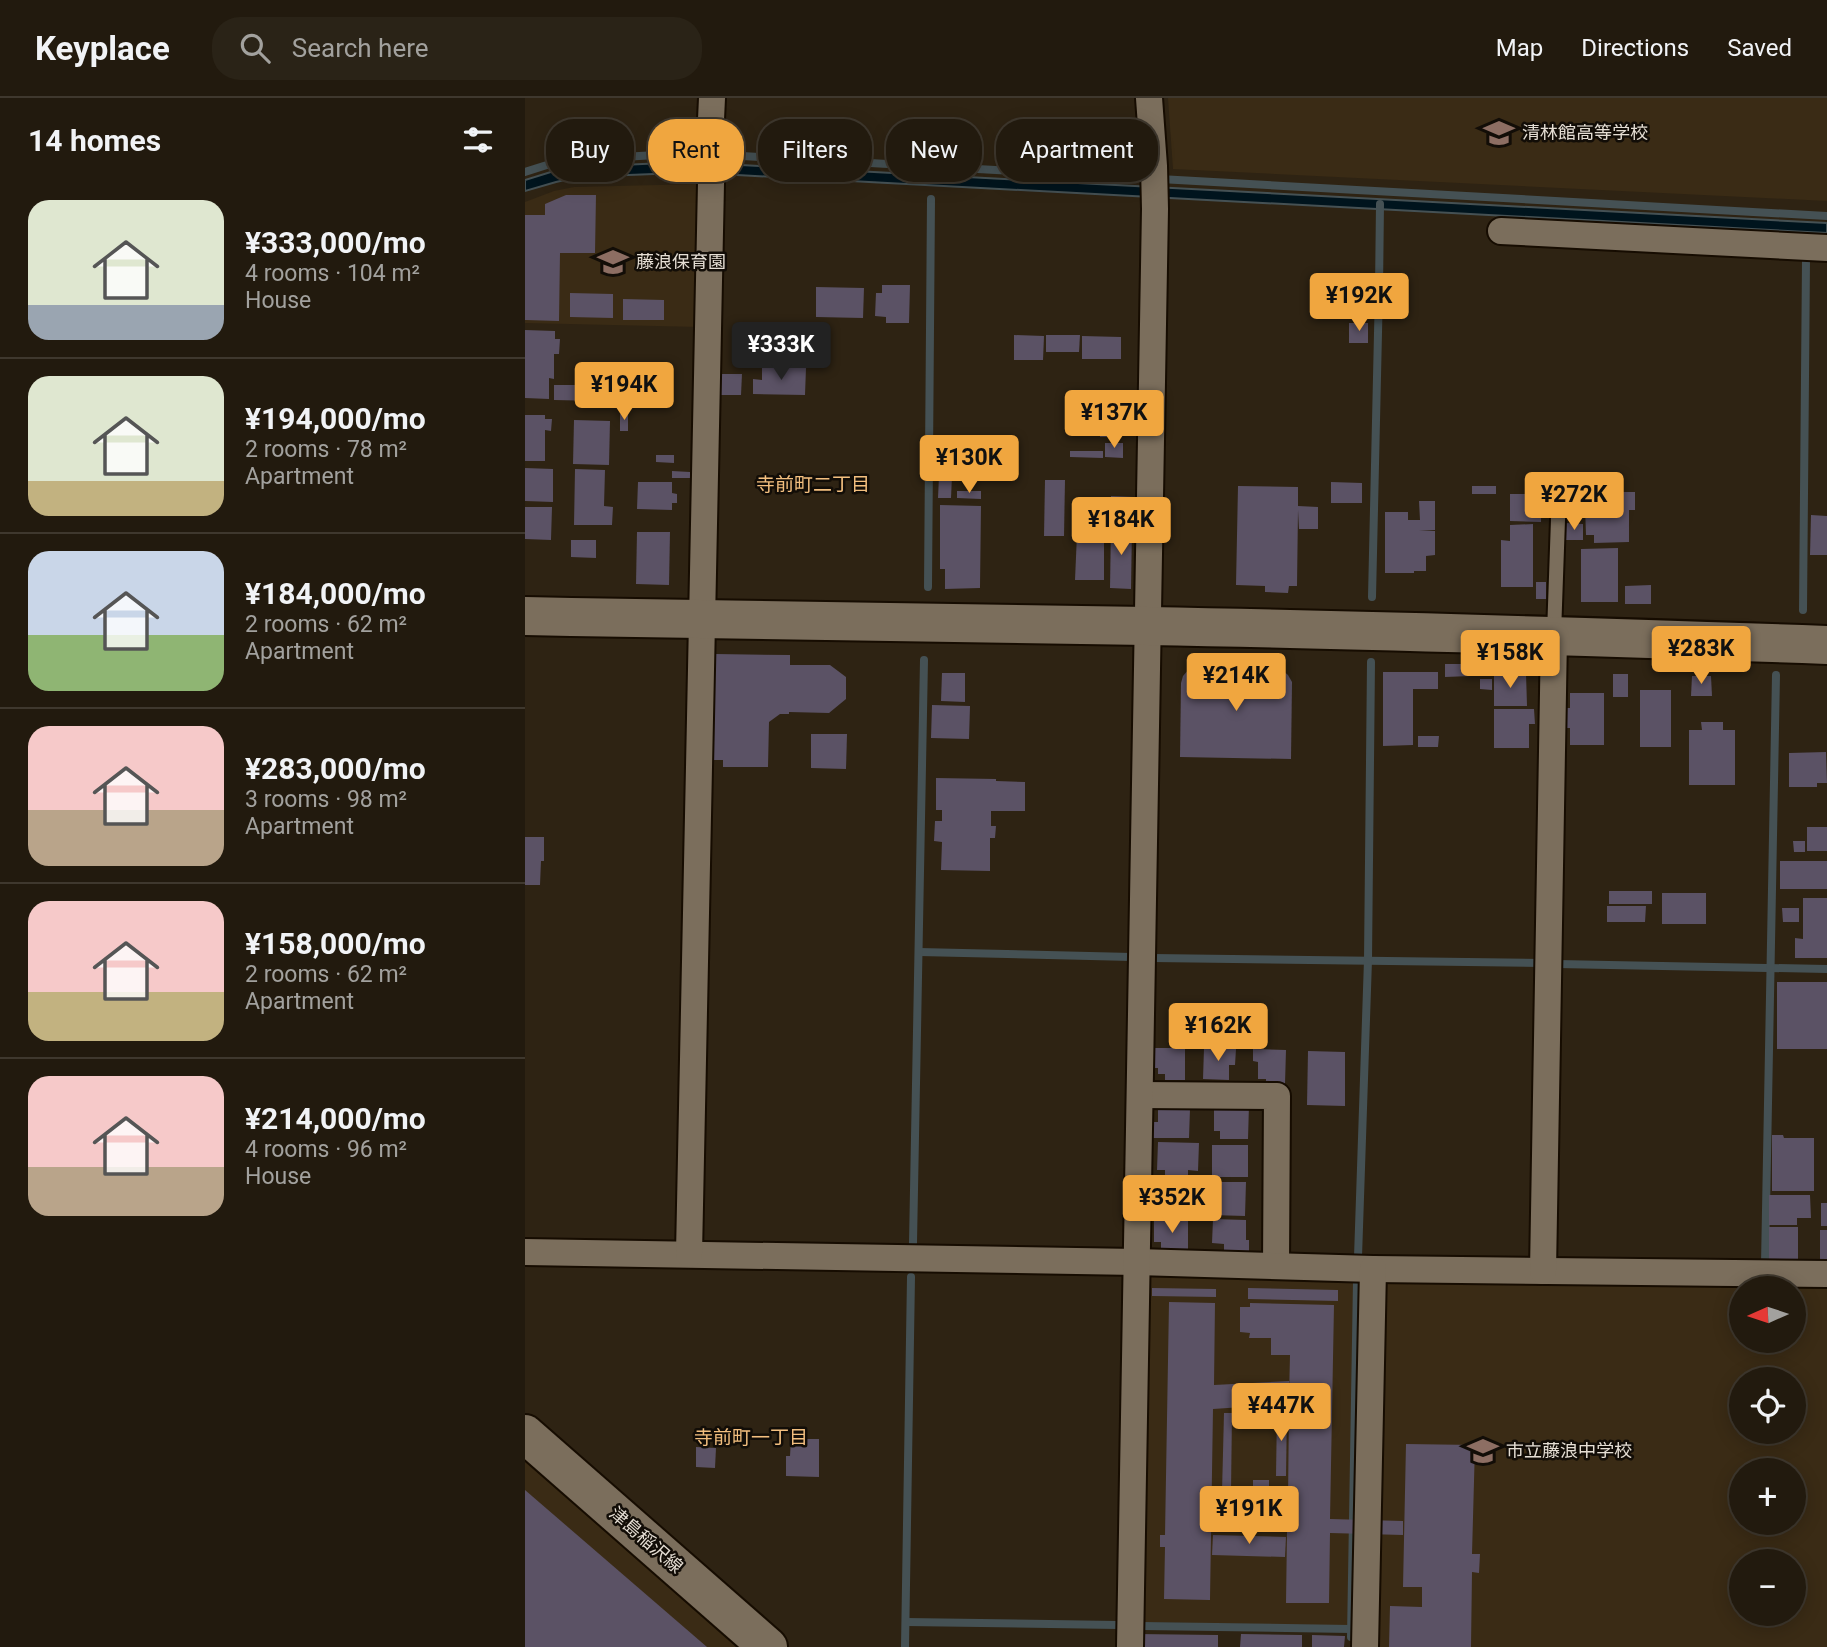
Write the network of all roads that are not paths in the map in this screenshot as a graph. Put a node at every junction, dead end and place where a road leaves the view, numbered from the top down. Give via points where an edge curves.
1 (712, 98) edge
2 (1149, 98) edge
3 (711, 119) edge
4 (711, 183) dead end
5 (1501, 231) dead end
6 (1827, 248) edge
7 (1559, 491) dead end
8 (525, 616) edge
9 (702, 621) junction
10 (1148, 626) junction
11 (1554, 635) junction
12 (1827, 645) edge
13 (1140, 1095) junction
14 (525, 1252) edge
15 (689, 1254) junction
16 (1137, 1262) junction
17 (1276, 1266) junction
18 (1373, 1269) junction
19 (1543, 1271) junction
20 (1827, 1274) edge
21 (525, 1434) edge
22 (768, 1647) edge
23 (1131, 1647) edge
24 (1365, 1647) edge

1 - 3 street
2 - 10 street via 1155,209
4 - 9 street
5 - 6 street
7 - 11 lane
8 - 9 street
9 - 10 street
9 - 15 street
10 - 11 street
10 - 13 street
11 - 12 street
11 - 19 street
13 - 16 street
13 - 17 street via 1277,1096
14 - 15 street
15 - 16 street
16 - 17 street
16 - 23 street
17 - 18 street
18 - 19 street
18 - 24 street
19 - 20 street
21 - 22 street, 津島稲沢線

